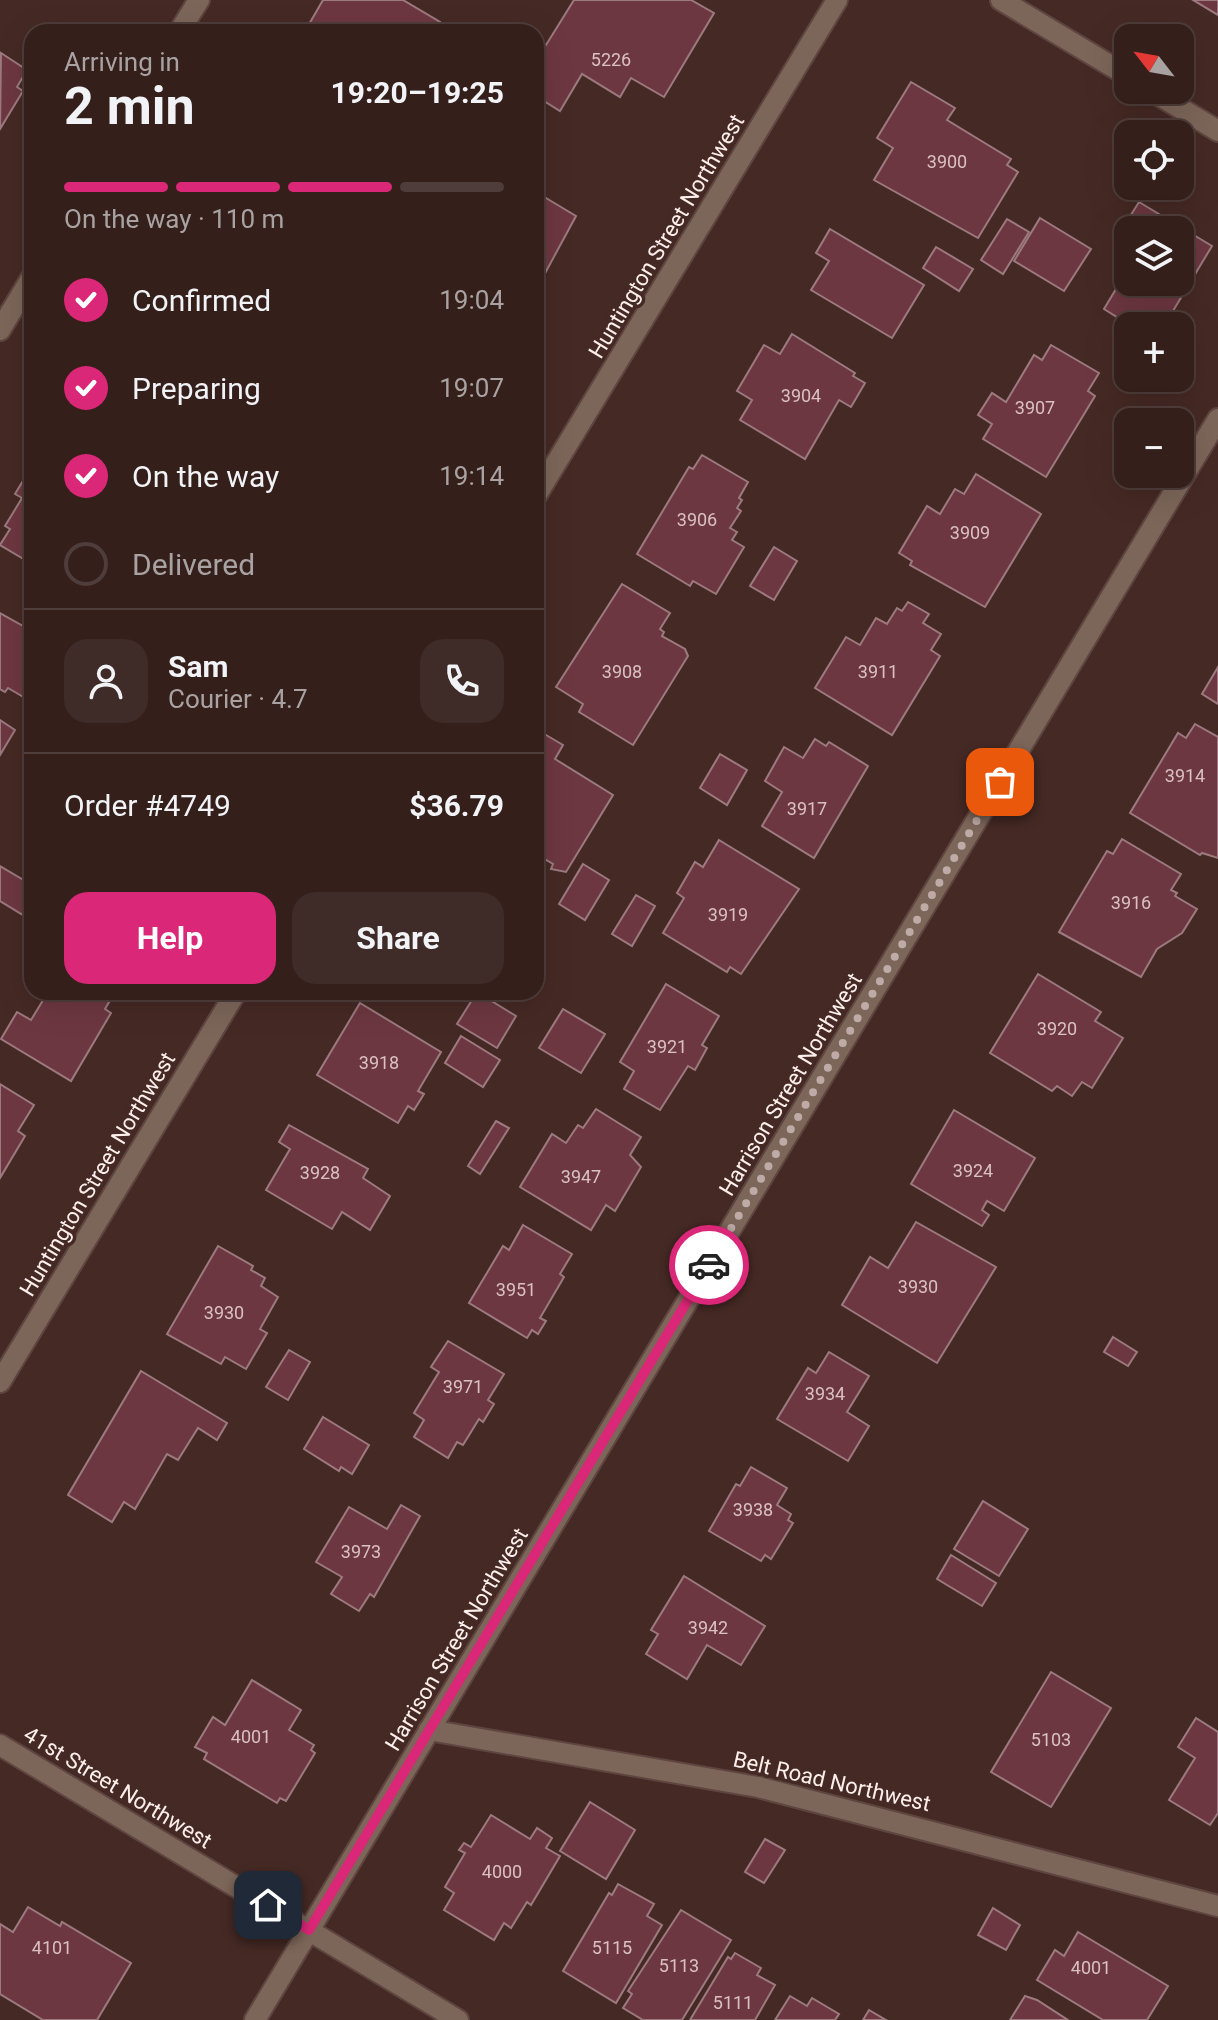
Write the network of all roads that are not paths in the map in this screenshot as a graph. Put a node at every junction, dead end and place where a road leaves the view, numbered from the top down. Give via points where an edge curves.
1 (199, 0) edge
2 (837, 0) edge
3 (1001, 0) edge
4 (184, 24) edge
5 (1114, 68) edge
6 (1173, 104) edge
7 (1218, 131) edge
8 (24, 290) edge
9 (0, 330) edge
10 (1218, 419) edge
11 (544, 483) edge
12 (231, 1000) edge
13 (0, 1382) edge
14 (429, 1730) junction
15 (0, 1745) edge
16 (1218, 1906) edge
17 (309, 1930) junction
18 (255, 2020) edge
19 (458, 2020) edge

1 - 4 street
2 - 11 street, Huntington Street Northwest
3 - 5 street
6 - 7 street
8 - 9 street
10 - 14 street, Harrison Street Northwest
12 - 13 street, Huntington Street Northwest
14 - 16 street, Belt Road Northwest via 758,1787
14 - 17 street, Harrison Street Northwest
15 - 17 street, 41st Street Northwest
17 - 18 street, Harrison Street Northwest
17 - 19 street, 41st Street Northwest

